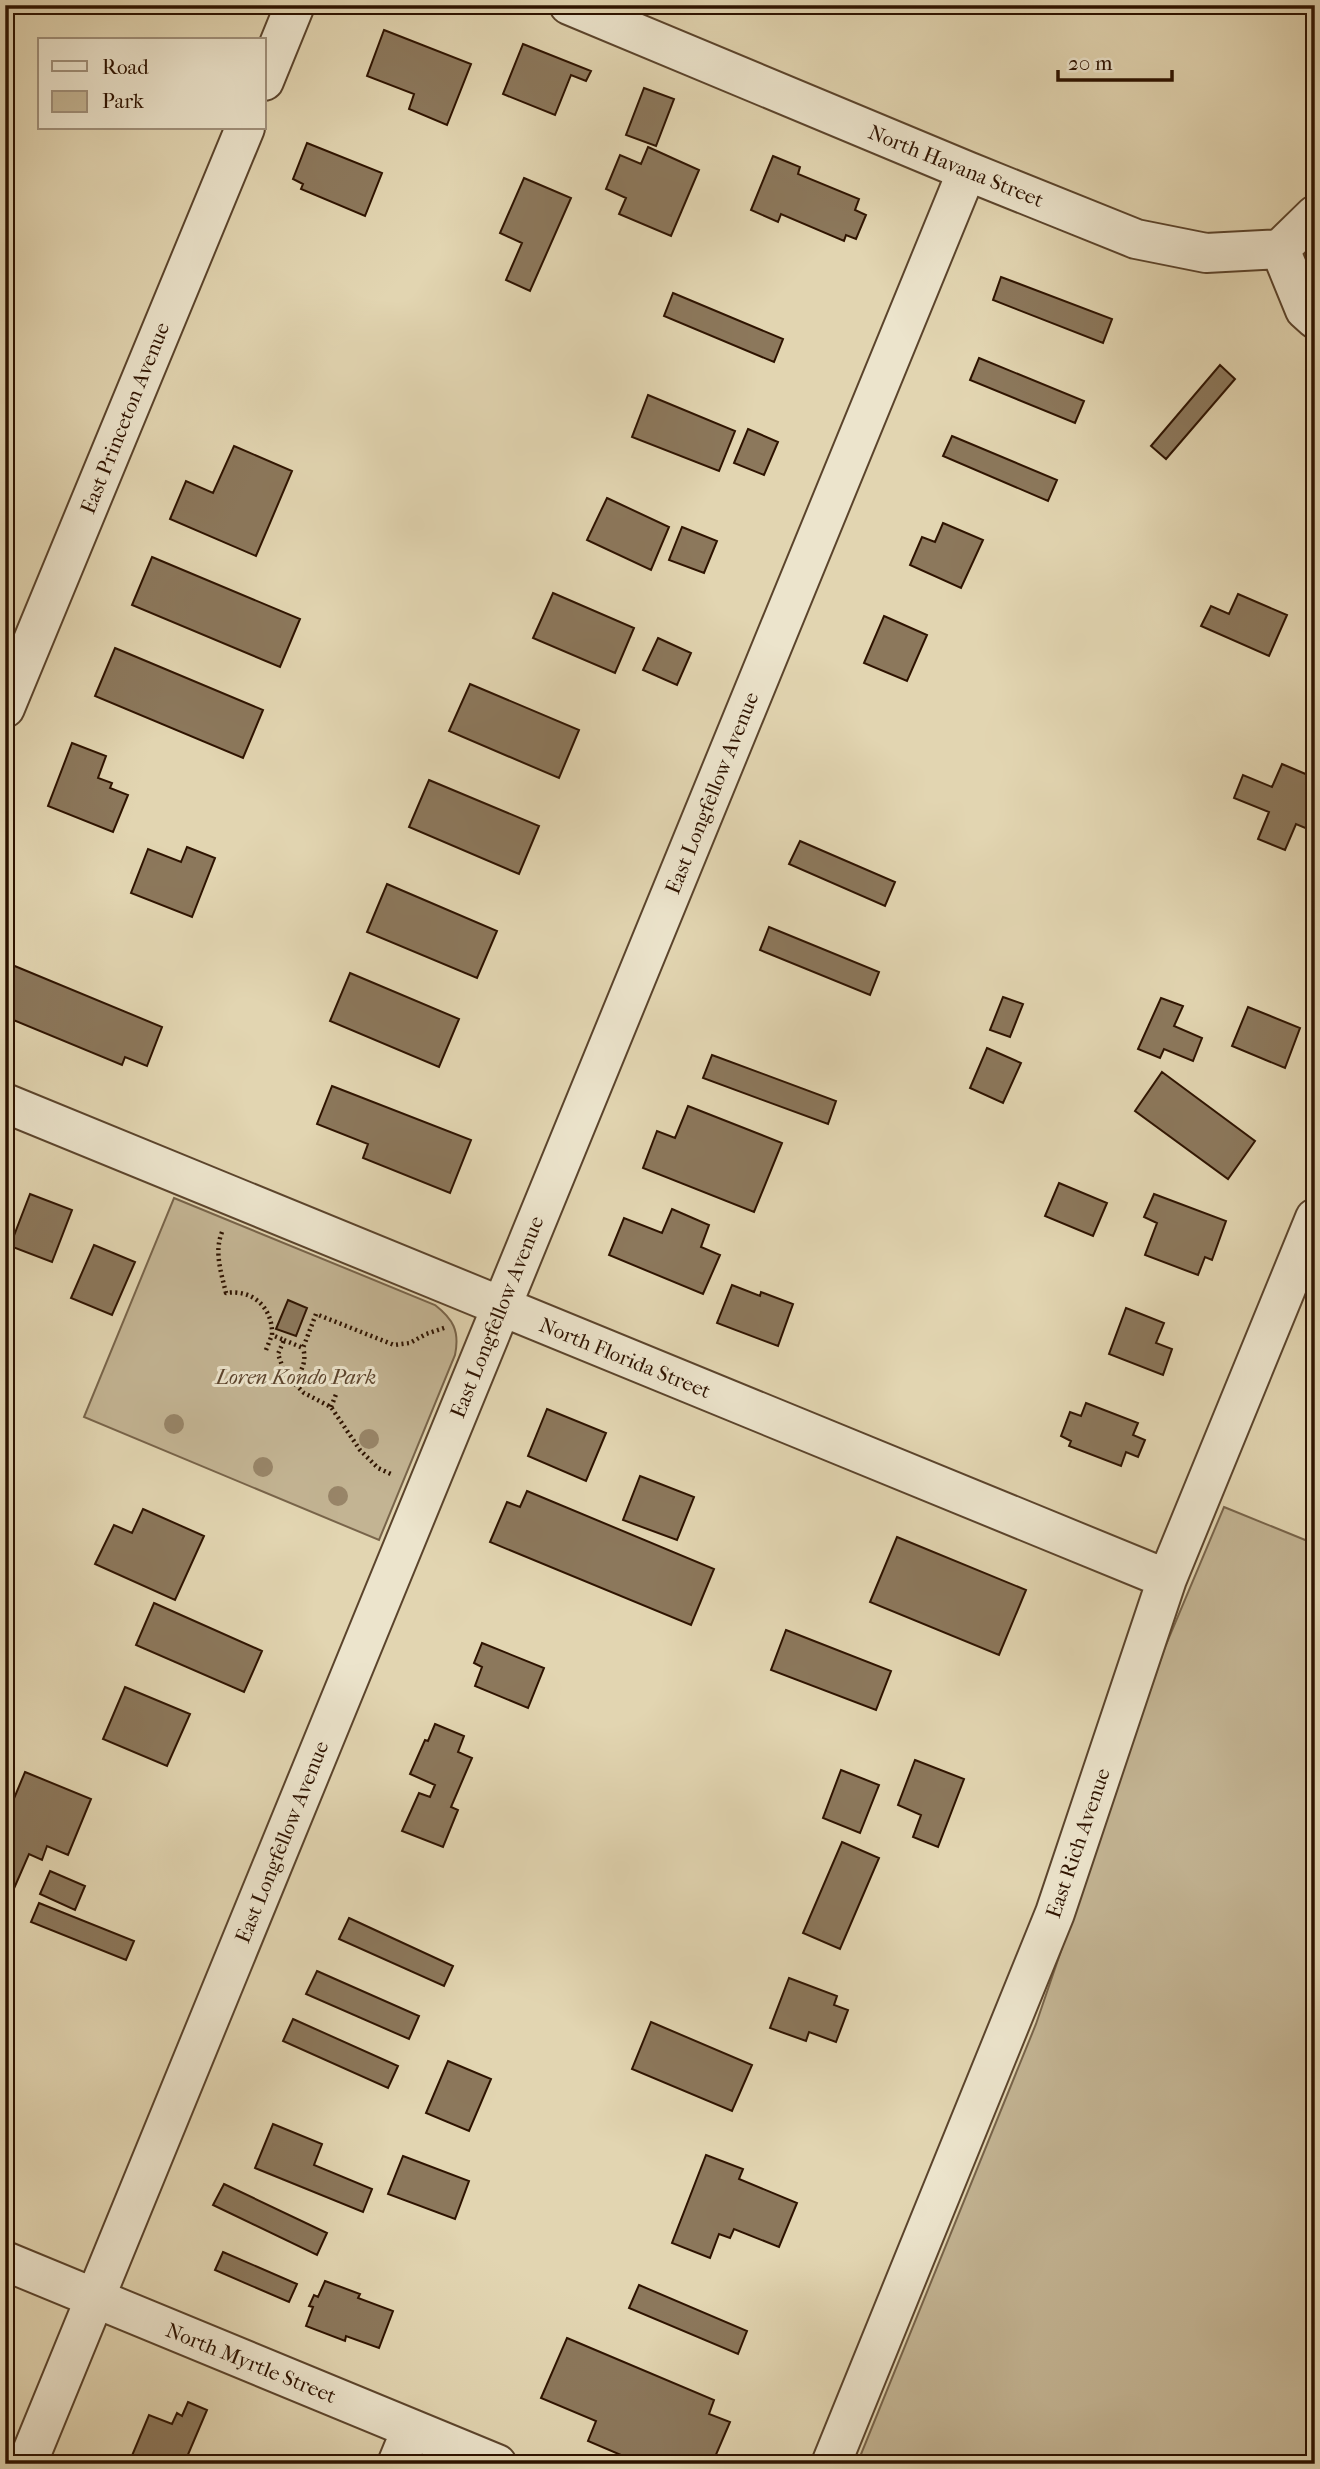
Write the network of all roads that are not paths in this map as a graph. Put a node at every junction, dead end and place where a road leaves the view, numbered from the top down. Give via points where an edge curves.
1 (295, 5) edge
2 (569, 5) edge
3 (266, 76) edge
4 (244, 130) edge
5 (967, 171) junction
6 (1315, 215) edge
7 (1280, 249) junction
8 (1315, 319) edge
9 (5, 708) edge
10 (5, 1104) edge
11 (1315, 1218) edge
12 (1304, 1273) edge
13 (501, 1308) junction
14 (1167, 1579) junction
15 (5, 2261) edge
16 (95, 2299) junction
17 (404, 2447) edge
18 (27, 2464) edge
19 (497, 2464) edge
20 (831, 2464) edge

1 - 3 street
2 - 5 street, North Havana Street
4 - 9 street, East Princeton Avenue
5 - 7 street, North Havana Street via 1136,239 1206,253
5 - 13 street, East Longfellow Avenue
6 - 7 street
7 - 8 street via 1305,310
10 - 13 street, North Florida Street
11 - 12 street, East Rich Avenue
12 - 14 street, East Rich Avenue
13 - 14 street, North Florida Street
13 - 16 street, East Longfellow Avenue
14 - 20 street, East Rich Avenue via 1055,1913
15 - 16 street, North Myrtle Street
16 - 17 street, North Myrtle Street
16 - 18 street, East Longfellow Avenue
17 - 19 street, North Myrtle Street

